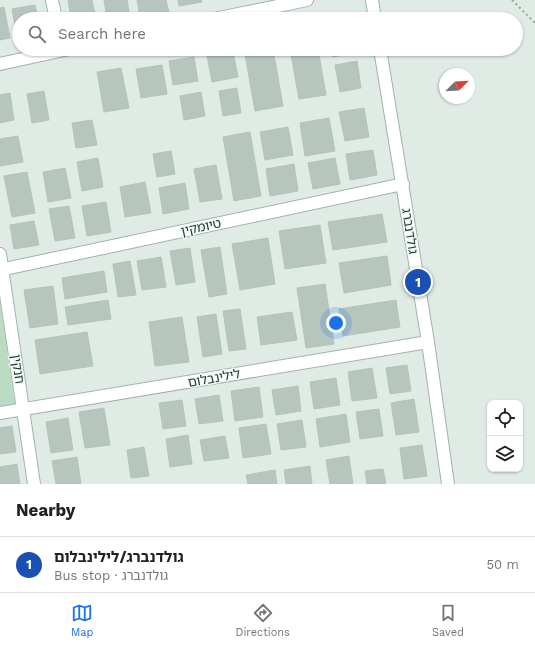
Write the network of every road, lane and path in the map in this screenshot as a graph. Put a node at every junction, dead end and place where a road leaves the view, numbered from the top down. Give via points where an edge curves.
1 (52, 0) edge
2 (307, 0) edge
3 (372, 0) edge
4 (512, 0) edge
5 (55, 12) edge
6 (248, 12) edge
7 (374, 12) edge
8 (535, 23) edge
9 (36, 56) edge
10 (381, 56) edge
11 (0, 64) edge
12 (403, 184) junction
13 (0, 254) edge
14 (1, 269) edge
15 (428, 342) junction
16 (24, 410) junction
17 (0, 413) edge
18 (34, 484) edge
19 (448, 484) edge

1 - 5 street
2 - 6 street
3 - 7 street
4 - 8 path
9 - 11 street
10 - 12 street, גולדנברג
12 - 14 street, טיומקין
12 - 15 street, גולדנברג
13 - 14 street, חנקין
14 - 16 street, חנקין
15 - 16 street, לילינבלום
15 - 19 street, גולדנברג
16 - 17 street, לילינבלום
16 - 18 street, חנקין

